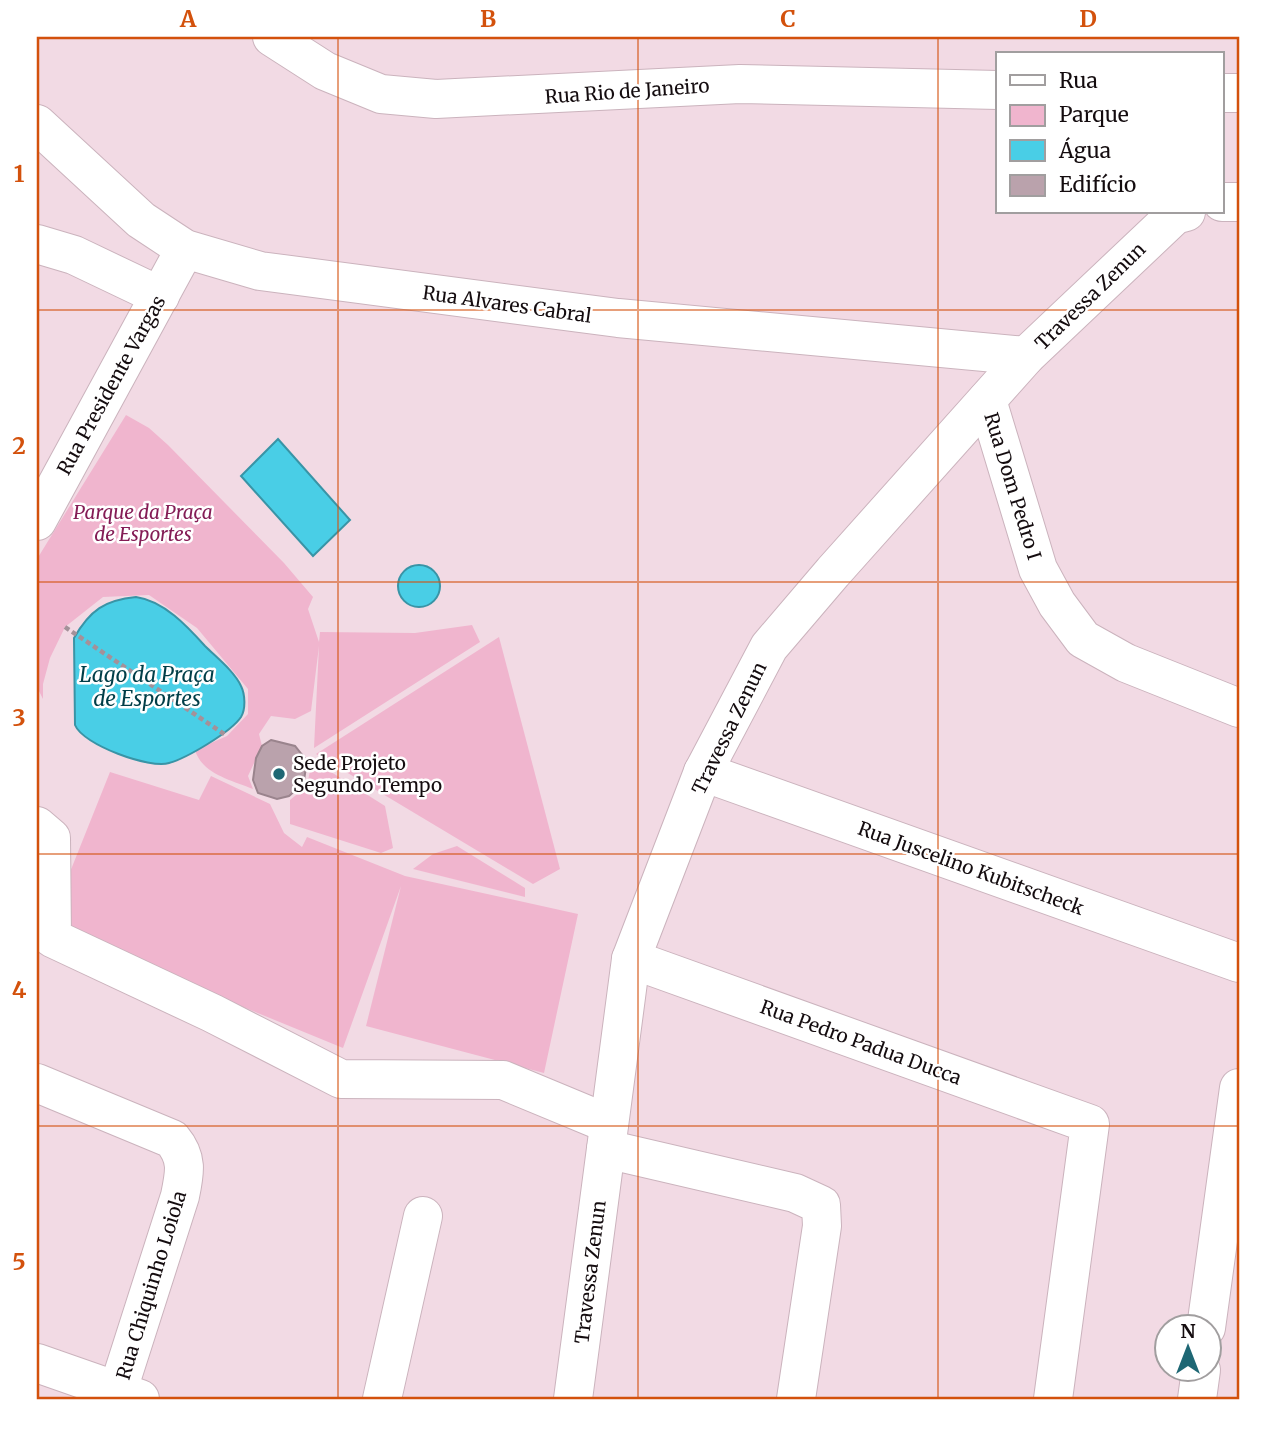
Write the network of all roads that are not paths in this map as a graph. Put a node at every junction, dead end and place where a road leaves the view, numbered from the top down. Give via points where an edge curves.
1 (272, 37) edge
2 (996, 90) edge
3 (37, 124) edge
4 (1179, 214) edge
5 (37, 244) edge
6 (185, 249) junction
7 (160, 296) junction
8 (1027, 356) junction
9 (987, 400) junction
10 (37, 521) edge
11 (1239, 708) edge
12 (704, 772) junction
13 (37, 827) edge
14 (631, 959) junction
15 (1239, 963) edge
16 (37, 1083) edge
17 (1239, 1087) edge
18 (607, 1137) junction
19 (423, 1216) dead end
20 (1208, 1314) edge
21 (37, 1363) edge
22 (129, 1396) edge
23 (382, 1399) edge
24 (573, 1399) edge
25 (796, 1399) edge
26 (1053, 1399) edge

1 - 2 street, Rua Rio de Janeiro via 325,71 381,94 436,99 740,84
3 - 6 street, Rua Alvares Cabral via 141,220
4 - 8 street, Travessa Zenun
5 - 7 street via 74,255
6 - 7 street, Rua Presidente Vargas
6 - 8 street, Rua Alvares Cabral via 260,271 618,318
7 - 10 street, Rua Presidente Vargas
8 - 9 street, Travessa Zenun
9 - 11 street, Rua Dom Pedro I via 1038,569 1083,639 1125,663
9 - 12 street, Travessa Zenun via 769,647
12 - 14 street, Travessa Zenun
12 - 15 street, Rua Juscelino Kubitscheck
13 - 18 street via 51,838 52,938 341,1079 503,1080
14 - 18 street, Travessa Zenun
14 - 26 street, Rua Pedro Padua Ducca via 1090,1124
16 - 22 street, Rua Chiquinho Loiola via 172,1139 182,1151 186,1170
17 - 20 street
18 - 24 street, Travessa Zenun
18 - 25 street via 795,1193 821,1205 822,1226
19 - 23 street
21 - 22 street

